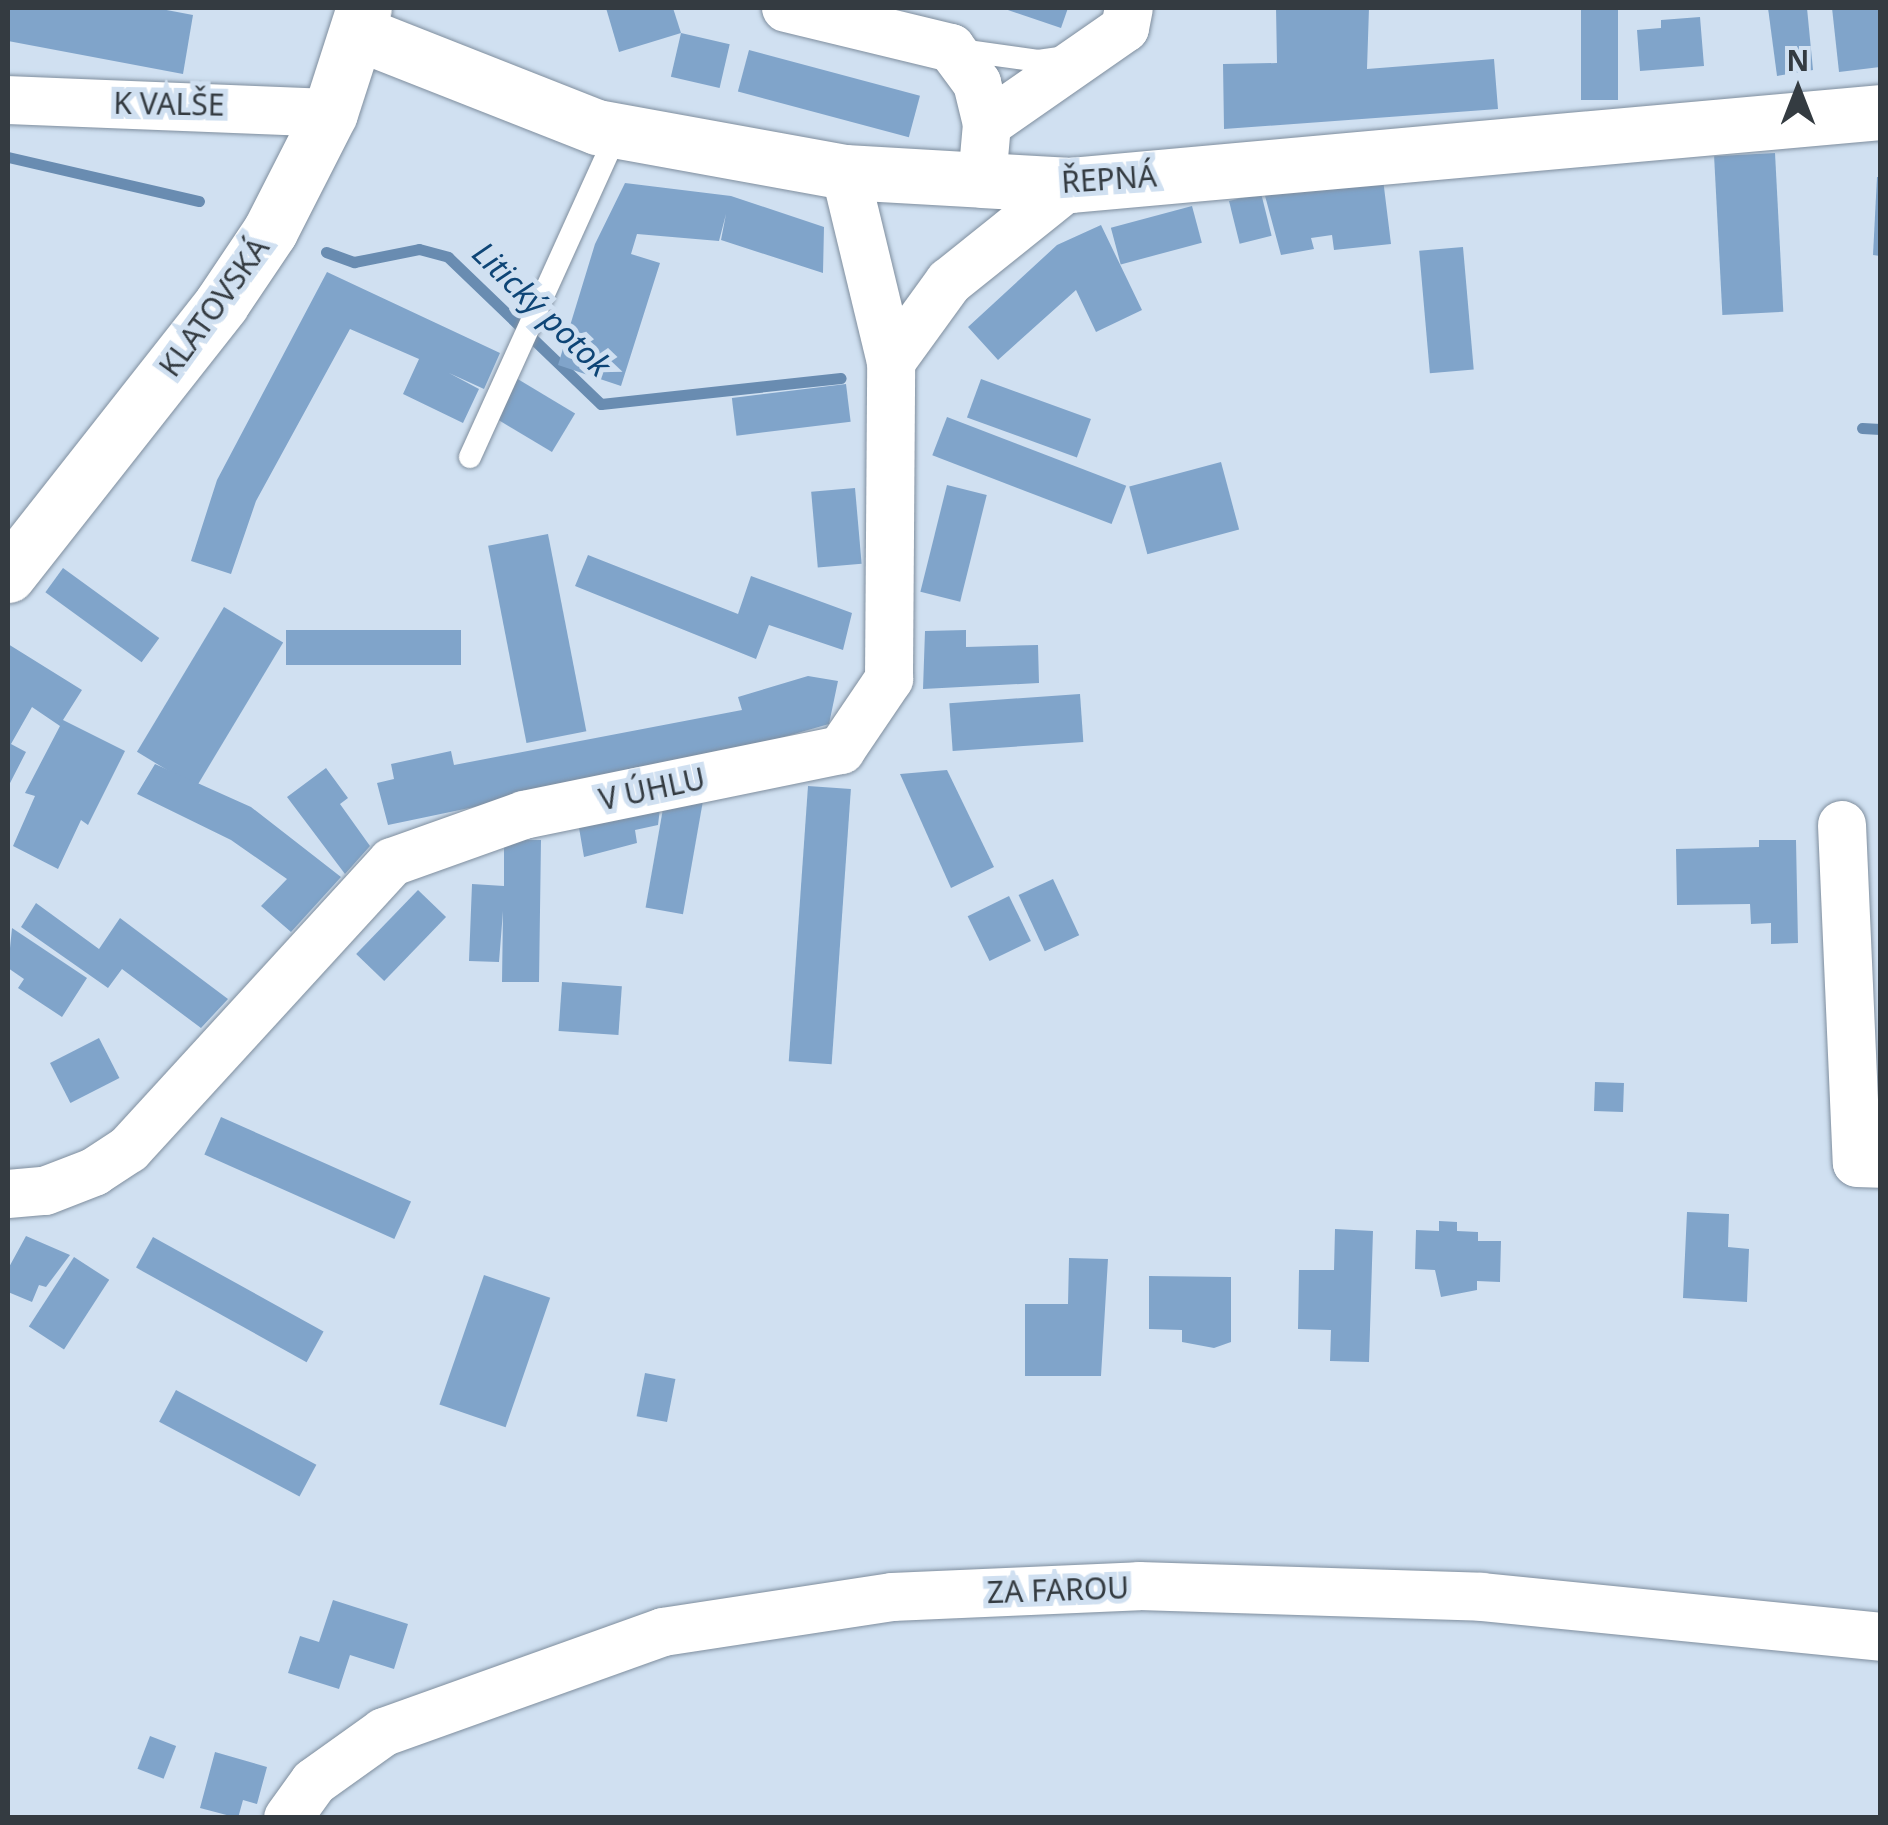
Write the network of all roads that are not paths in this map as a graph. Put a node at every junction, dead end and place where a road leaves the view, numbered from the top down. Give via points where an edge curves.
1 (786, 8) edge
2 (1129, 8) edge
3 (361, 20) edge
4 (951, 48) junction
5 (1088, 54) junction
6 (8, 100) edge
7 (1880, 112) edge
8 (330, 113) junction
9 (987, 124) junction
10 (618, 131) junction
11 (845, 172) junction
12 (982, 180) junction
13 (1070, 184) junction
14 (891, 362) junction
15 (470, 457) dead end
16 (8, 575) edge
17 (1842, 825) dead end
18 (1869, 1163) edge
19 (8, 1194) edge
20 (1880, 1636) edge
21 (288, 1818) edge

1 - 4 street
2 - 5 street via 1124,28
3 - 8 street, KLATOVSKÁ
3 - 10 street, ŘEPNÁ
4 - 5 lane via 1038,61
4 - 9 street via 976,83
5 - 9 street
6 - 8 street, K VALŠE
7 - 13 street, ŘEPNÁ
8 - 16 street, KLATOVSKÁ via 303,176 221,304
9 - 12 street
10 - 11 street, ŘEPNÁ
10 - 15 lane
11 - 12 street, ŘEPNÁ
11 - 14 street, V ÚHLU
12 - 13 street, ŘEPNÁ
13 - 14 street via 949,282
14 - 19 street, V ÚHLU via 889,679 841,750 524,815 392,862 130,1149 94,1172 45,1190
17 - 18 street
20 - 21 street, ZA FAROU via 1482,1597 1139,1586 892,1597 663,1632 384,1732 314,1782

